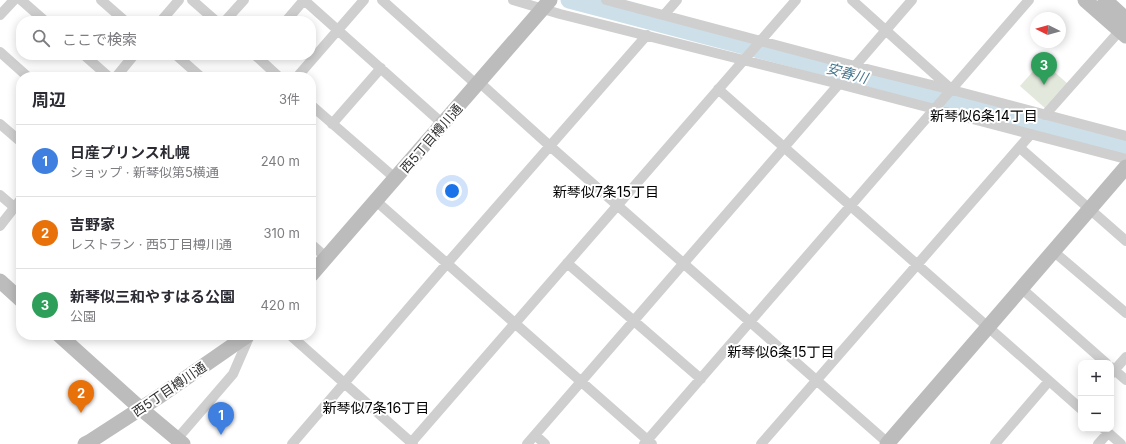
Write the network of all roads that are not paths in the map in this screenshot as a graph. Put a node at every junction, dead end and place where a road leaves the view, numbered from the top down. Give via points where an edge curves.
1 (14, 0) edge
2 (21, 0) edge
3 (101, 0) edge
4 (179, 0) edge
5 (192, 0) edge
6 (244, 0) edge
7 (304, 0) edge
8 (364, 0) edge
9 (382, 0) edge
10 (513, 0) edge
11 (606, 0) edge
12 (677, 0) edge
13 (796, 0) edge
14 (852, 0) edge
15 (912, 0) edge
16 (1029, 0) edge
17 (1085, 0) edge
18 (1105, 0) edge
19 (547, 4) edge
20 (0, 15) edge
21 (664, 15) junction
22 (39, 16) edge
23 (119, 16) edge
24 (165, 16) edge
25 (210, 16) edge
26 (230, 16) edge
27 (290, 16) edge
28 (1124, 27) edge
29 (338, 30) junction
30 (886, 30) junction
31 (647, 35) junction
32 (758, 42) junction
33 (0, 52) edge
34 (316, 55) edge
35 (746, 57) junction
36 (91, 60) edge
37 (130, 60) edge
38 (182, 60) edge
39 (260, 60) edge
40 (312, 60) edge
41 (855, 66) junction
42 (381, 68) junction
43 (22, 72) edge
44 (109, 72) edge
45 (120, 72) edge
46 (195, 72) edge
47 (274, 72) edge
48 (301, 72) edge
49 (478, 83) junction
50 (839, 84) junction
51 (718, 89) junction
52 (950, 92) junction
53 (937, 107) junction
54 (316, 110) edge
55 (1045, 115) junction
56 (0, 124) edge
57 (332, 124) junction
58 (444, 124) junction
59 (1031, 134) junction
60 (1126, 136) edge
61 (16, 138) edge
62 (551, 146) junction
63 (784, 148) junction
64 (1020, 148) junction
65 (1126, 159) edge
66 (1126, 167) edge
67 (396, 179) junction
68 (0, 195) edge
69 (376, 201) junction
70 (16, 205) edge
71 (617, 205) junction
72 (850, 206) junction
73 (14, 208) junction
74 (1089, 209) junction
75 (0, 226) edge
76 (1126, 241) edge
77 (316, 248) edge
78 (1053, 252) junction
79 (327, 258) junction
80 (567, 263) junction
81 (684, 263) junction
82 (448, 264) junction
83 (916, 265) junction
84 (316, 270) edge
85 (0, 282) edge
86 (1021, 288) junction
87 (16, 296) edge
88 (1126, 313) edge
89 (634, 321) junction
90 (750, 321) junction
91 (515, 323) junction
92 (988, 327) junction
93 (65, 340) edge
94 (242, 340) edge
95 (247, 340) edge
96 (296, 340) edge
97 (1126, 357) edge
98 (1103, 360) edge
99 (1114, 369) edge
100 (1114, 372) edge
101 (700, 379) junction
102 (817, 380) junction
103 (1126, 380) edge
104 (581, 381) junction
105 (1049, 381) junction
106 (344, 383) junction
107 (1078, 406) edge
108 (140, 408) junction
109 (1105, 432) edge
110 (1107, 432) edge
111 (535, 435) junction
112 (180, 441) edge
113 (87, 443) edge
114 (411, 443) edge
115 (648, 443) edge
116 (292, 444) edge
117 (526, 444) edge
118 (545, 444) edge
119 (761, 444) edge
120 (888, 444) edge
121 (995, 444) edge
122 (1098, 444) edge
123 (1121, 444) edge

1 - 20 street
2 - 22 street
3 - 23 street
4 - 24 street
5 - 25 street
6 - 26 street
7 - 27 street
7 - 29 street
8 - 29 street
9 - 49 street
10 - 19 street
11 - 21 street
12 - 21 street
13 - 32 street
14 - 30 street
15 - 30 street
16 - 52 street
17 - 28 street
18 - 28 street
19 - 31 street
19 - 49 street, 西5丁目樽川通
21 - 32 street
28 - 55 street
29 - 34 street
29 - 42 street
30 - 41 street
30 - 52 street
31 - 35 street
31 - 62 street
32 - 35 street
32 - 41 street
33 - 43 street
35 - 50 street
35 - 51 street
36 - 44 street
37 - 45 street
38 - 46 street
39 - 47 street
40 - 48 street
41 - 52 street
42 - 57 street
42 - 58 street
49 - 58 street, 西5丁目樽川通
49 - 62 street
50 - 53 street
50 - 63 street
51 - 63 street
51 - 71 street
52 - 53 street
52 - 55 street
53 - 59 street
53 - 72 street
54 - 57 street
55 - 60 street
56 - 61 street
57 - 67 street
58 - 67 street, 西5丁目樽川通
59 - 64 street
59 - 65 street
62 - 71 street
62 - 82 street
63 - 72 street
63 - 81 street
64 - 74 street
64 - 83 street
66 - 74 street
67 - 69 street, 西5丁目樽川通
68 - 73 street
69 - 79 street, 西5丁目樽川通
69 - 82 street
70 - 73 street
71 - 80 street
71 - 81 street
72 - 83 street
72 - 90 street
73 - 75 street
74 - 76 street
74 - 78 street
77 - 79 street
78 - 86 street
78 - 88 street
79 - 84 street, 西5丁目樽川通
80 - 89 street
80 - 91 street
81 - 89 street
81 - 90 street
82 - 91 street
82 - 106 street
83 - 92 street
83 - 102 street
85 - 87 street
86 - 92 street
86 - 98 street
89 - 101 street
89 - 104 street
90 - 101 street
90 - 102 street
91 - 104 street
91 - 114 street
92 - 105 street
92 - 120 street
93 - 108 street
94 - 108 street, 西5丁目樽川通
95 - 112 street via 233,374
96 - 106 street
97 - 99 street
100 - 103 street
101 - 115 street
102 - 119 street
102 - 120 street
104 - 111 street
104 - 115 street
105 - 107 street
105 - 121 street
106 - 114 street
106 - 116 street
108 - 112 street
108 - 113 street, 西5丁目樽川通
109 - 122 street
110 - 123 street
111 - 117 street
111 - 118 street

